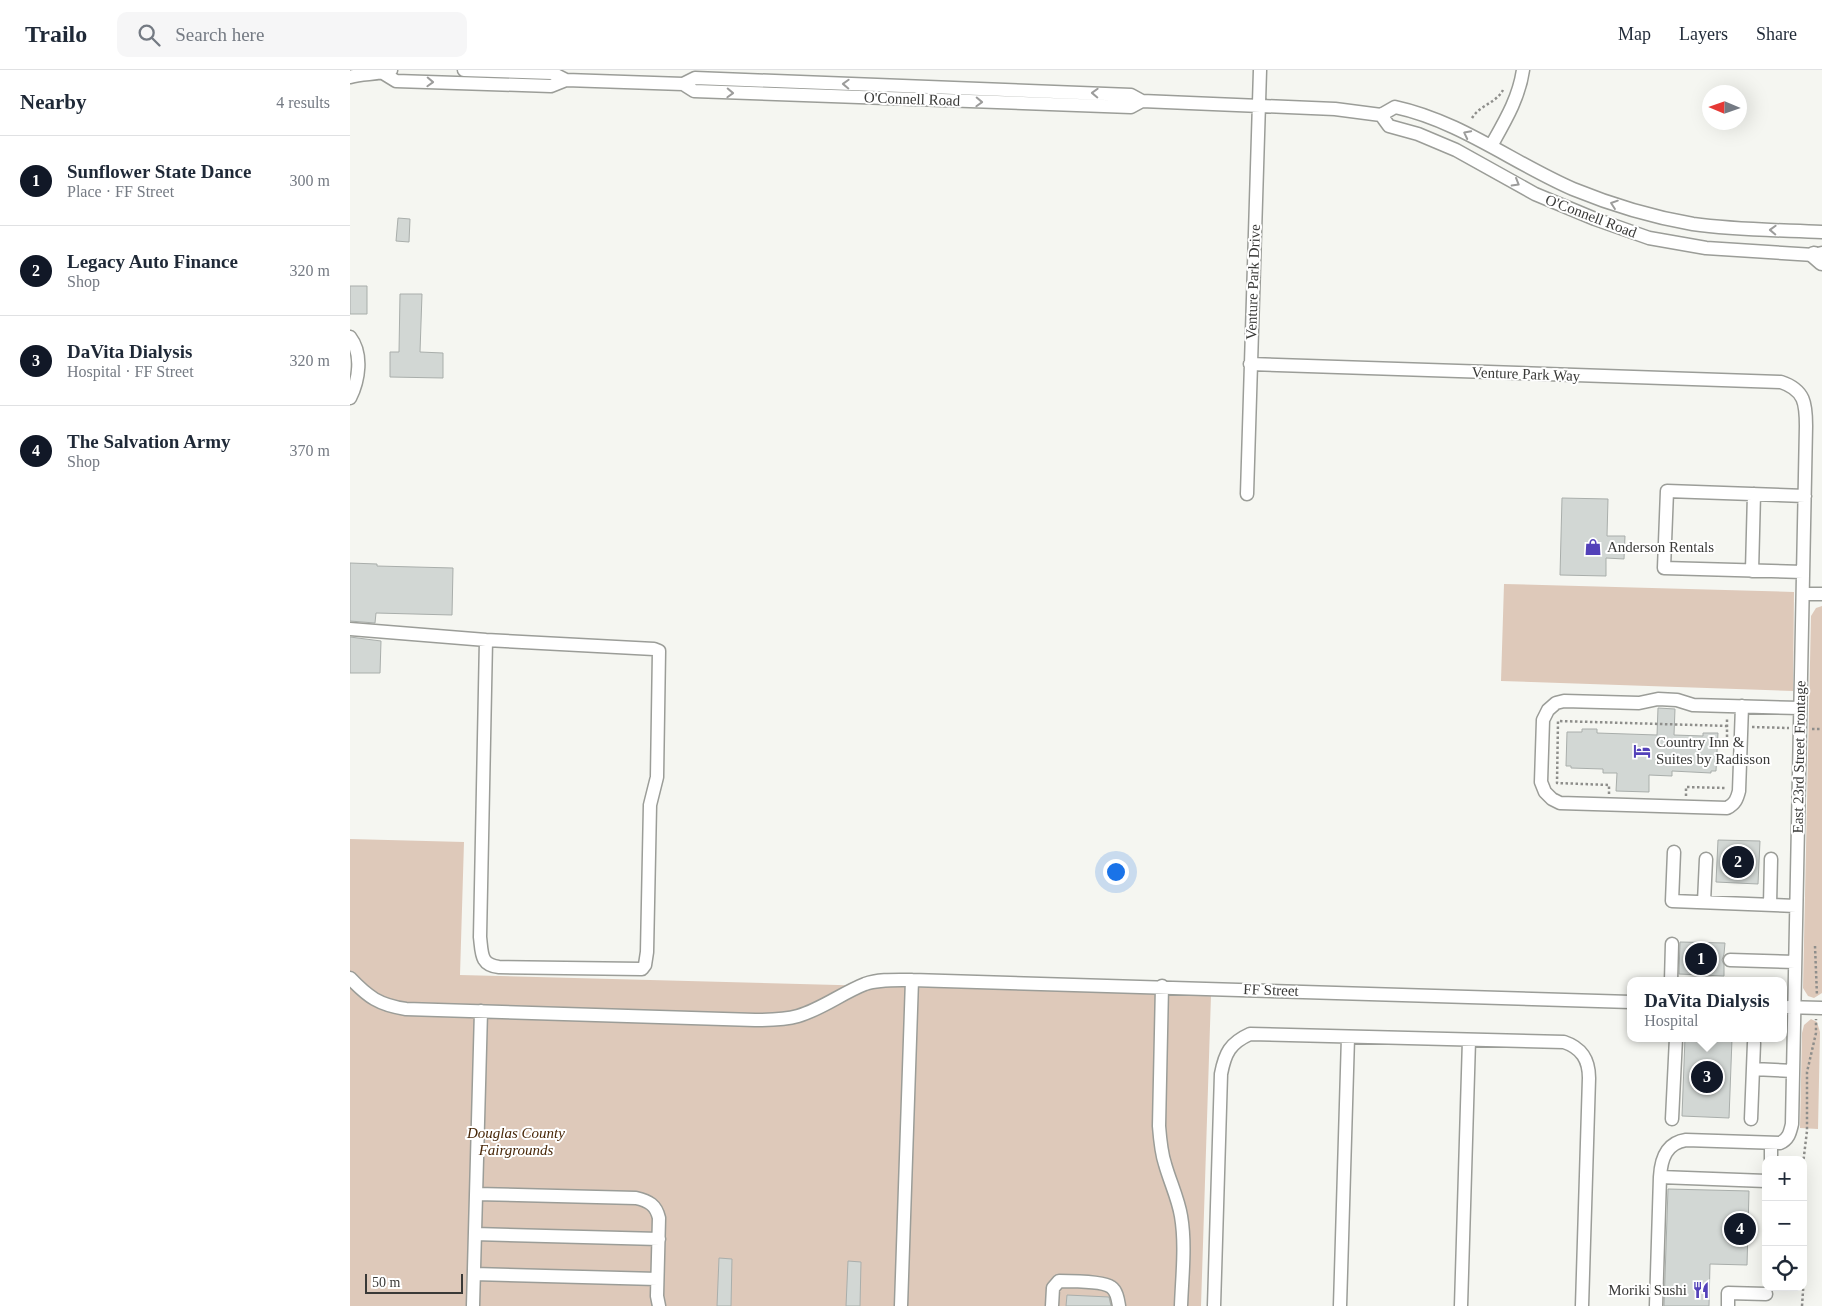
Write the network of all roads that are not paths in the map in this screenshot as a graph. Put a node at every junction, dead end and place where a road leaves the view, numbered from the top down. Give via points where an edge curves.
1 (464, 70) edge
2 (1260, 70) edge
3 (1523, 70) edge
4 (387, 72) edge
5 (350, 77) edge
6 (566, 80) junction
7 (1259, 106) junction
8 (1381, 115) junction
9 (1491, 146) junction
10 (1822, 232) edge
11 (1819, 257) edge
12 (350, 337) edge
13 (1250, 364) junction
14 (1798, 392) joint
15 (350, 398) edge
16 (1247, 494) dead end
17 (1754, 494) junction
18 (1805, 496) junction
19 (1752, 571) junction
20 (1803, 572) junction
21 (1803, 594) junction
22 (1822, 594) edge
23 (350, 629) edge
24 (486, 640) junction
25 (1742, 706) junction
26 (1800, 708) junction
27 (1674, 852) dead end
28 (1706, 859) dead end
29 (1771, 859) dead end
30 (1704, 902) junction
31 (1770, 905) junction
32 (1796, 906) junction
33 (1672, 944) dead end
34 (1730, 960) dead end
35 (1795, 962) junction
36 (1671, 977) edge
37 (350, 978) edge
38 (912, 980) junction
39 (1162, 986) junction
40 (1627, 1002) edge
41 (1789, 1007) edge
42 (1822, 1008) edge
43 (481, 1011) junction
44 (1348, 1037) junction
45 (1469, 1040) junction
46 (1676, 1042) edge
47 (1754, 1044) dead end
48 (1753, 1069) junction
49 (1793, 1070) junction
50 (1672, 1119) dead end
51 (1751, 1120) dead end
52 (1771, 1143) junction
53 (1770, 1156) edge
54 (1660, 1177) junction
55 (1762, 1181) edge
56 (476, 1194) junction
57 (474, 1234) junction
58 (659, 1239) junction
59 (474, 1274) junction
60 (657, 1279) junction
61 (1766, 1296) edge
62 (473, 1306) edge
63 (659, 1306) edge
64 (901, 1306) edge
65 (1052, 1306) edge
66 (1118, 1306) edge
67 (1181, 1306) edge
68 (1214, 1306) edge
69 (1340, 1306) edge
70 (1461, 1306) edge
71 (1582, 1306) edge
72 (1656, 1306) edge
73 (1728, 1306) edge

1 - 6 street, O'Connell Road via 552,73
2 - 7 street, Venture Park Drive
3 - 9 street via 1518,95
4 - 5 street, O'Connell Road
4 -> 6 street, O'Connell Road via 396,81 551,86
6 - 7 street, O'Connell Road via 683,84 694,92 1131,107 1142,101
7 - 8 street, O'Connell Road via 1335,109
7 - 13 street, Venture Park Drive
9 -> 8 street, O'Connell Road via 1454,127 1405,109 1395,107
8 -> 11 street, O'Connell Road via 1389,126 1456,150 1535,194 1649,238 1706,248
10 -> 9 street, O'Connell Road via 1721,227 1652,215 1569,187
12 - 15 street via 359,361
13 - 14 street, Venture Park Way via 1780,382
13 - 16 street, Venture Park Drive
14 - 18 street, East 23rd Street Frontage via 1804,399 1806,410
17 - 18 street
17 - 19 street
17 - 19 street via 1667,491 1664,568
18 - 20 street, East 23rd Street Frontage
19 - 20 street
20 - 21 street, East 23rd Street Frontage
21 - 22 street
21 - 26 street, East 23rd Street Frontage
23 - 24 street
24 - 24 street via 480,937 485,962 490,966 642,969 647,952 650,805 657,776 659,651
25 - 25 street via 1694,705 1658,699 1639,703 1556,703 1543,720 1541,782 1545,792 1560,803 1732,806 1739,791
25 - 26 street
26 - 32 street, East 23rd Street Frontage
27 - 30 street via 1672,901
28 - 30 street
29 - 31 street
30 - 31 street
31 - 32 street
32 - 35 street, East 23rd Street Frontage
33 - 36 street
34 - 35 street
35 - 41 street, East 23rd Street Frontage
37 - 43 street, FF Street via 376,1001 390,1007
38 - 39 street, FF Street
38 - 43 street, FF Street via 865,984 797,1017 775,1020
38 - 64 street
39 - 40 street, FF Street
39 - 67 street via 1160,1144 1182,1219
41 - 42 street
41 - 49 street, East 23rd Street Frontage
43 - 56 street
44 - 45 street
44 - 68 street via 1250,1034 1237,1042 1225,1056 1221,1074
44 - 69 street
45 - 70 street
45 - 71 street via 1564,1042 1574,1045 1586,1058 1589,1078
46 - 50 street
47 - 48 street
48 - 49 street
48 - 51 street
49 - 52 street, East 23rd Street Frontage via 1790,1133 1785,1140
52 - 53 street
52 - 54 street via 1679,1141 1667,1150
54 - 55 street
54 - 72 street
56 - 57 street
56 - 58 street via 636,1198 652,1204 658,1211
57 - 58 street
57 - 59 street
58 - 60 street
59 - 60 street
59 - 62 street
60 - 63 street
61 - 73 street via 1728,1292
65 - 66 street via 1053,1288 1059,1280 1112,1287

